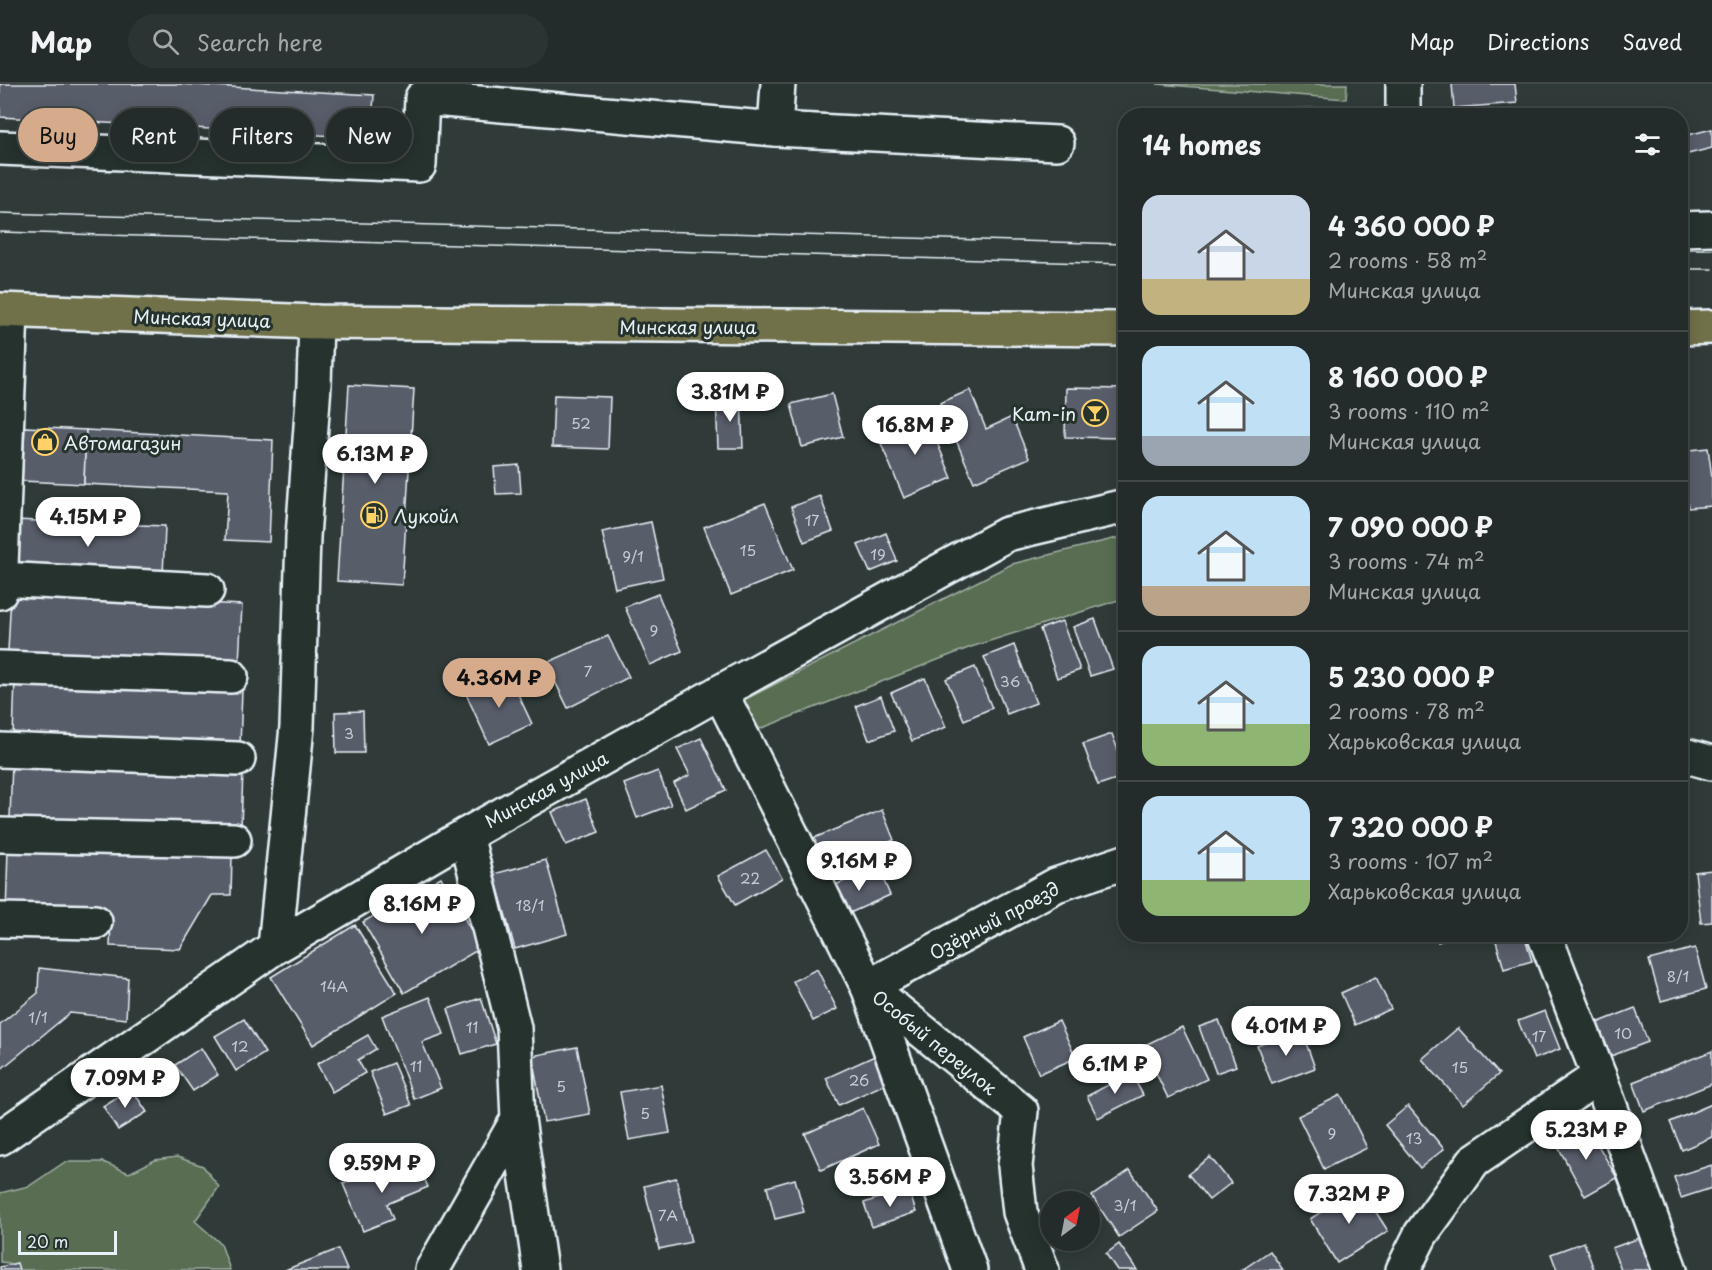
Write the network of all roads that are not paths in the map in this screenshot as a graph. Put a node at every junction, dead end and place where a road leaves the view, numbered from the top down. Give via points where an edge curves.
1 (778, 84) edge
2 (1403, 84) edge
3 (423, 91) edge
4 (1403, 108) edge
5 (775, 129) junction
6 (1058, 143) dead end
7 (0, 148) edge
8 (1712, 228) edge
9 (1688, 229) edge
10 (6, 311) edge
11 (316, 322) junction
12 (1712, 327) edge
13 (1688, 328) edge
14 (1118, 329) edge
15 (1118, 508) edge
16 (0, 579) edge
17 (207, 590) dead end
18 (0, 592) edge
19 (0, 668) edge
20 (231, 676) dead end
21 (720, 692) junction
22 (0, 750) edge
23 (1688, 756) edge
24 (238, 759) dead end
25 (1712, 762) edge
26 (466, 834) junction
27 (0, 835) edge
28 (234, 840) dead end
29 (1118, 864) edge
30 (0, 920) edge
31 (95, 922) dead end
32 (1547, 942) edge
33 (275, 947) junction
34 (868, 987) junction
35 (1599, 1076) junction
36 (518, 1119) junction
37 (0, 1138) edge
38 (432, 1270) edge
39 (540, 1270) edge
40 (970, 1270) edge
41 (1042, 1270) edge
42 (1403, 1270) edge
43 (1670, 1270) edge

1 - 5 street
2 - 4 street
3 - 5 street
3 - 7 street via 419,165
5 - 6 street
8 - 9 street
10 - 11 main road, Минская улица
10 - 16 street
11 - 14 main road, Минская улица
11 - 33 street via 297,728
12 - 13 main road
15 - 21 street, Минская улица via 1008,534
16 - 17 street
16 - 18 street
19 - 20 street
21 - 26 street, Минская улица
21 - 34 street, Особый переулок
22 - 24 street
23 - 25 street
26 - 33 street, Минская улица
26 - 36 street via 514,1028
27 - 28 street
29 - 34 street, Озёрный проезд via 1056,885
30 - 31 street
32 - 35 street
33 - 37 street, Минская улица
34 - 40 street
34 - 41 street, Особый переулок via 1021,1111 1016,1166 1020,1212
35 - 42 street via 1474,1161 1420,1234
35 - 43 street
36 - 38 street
36 - 39 street

